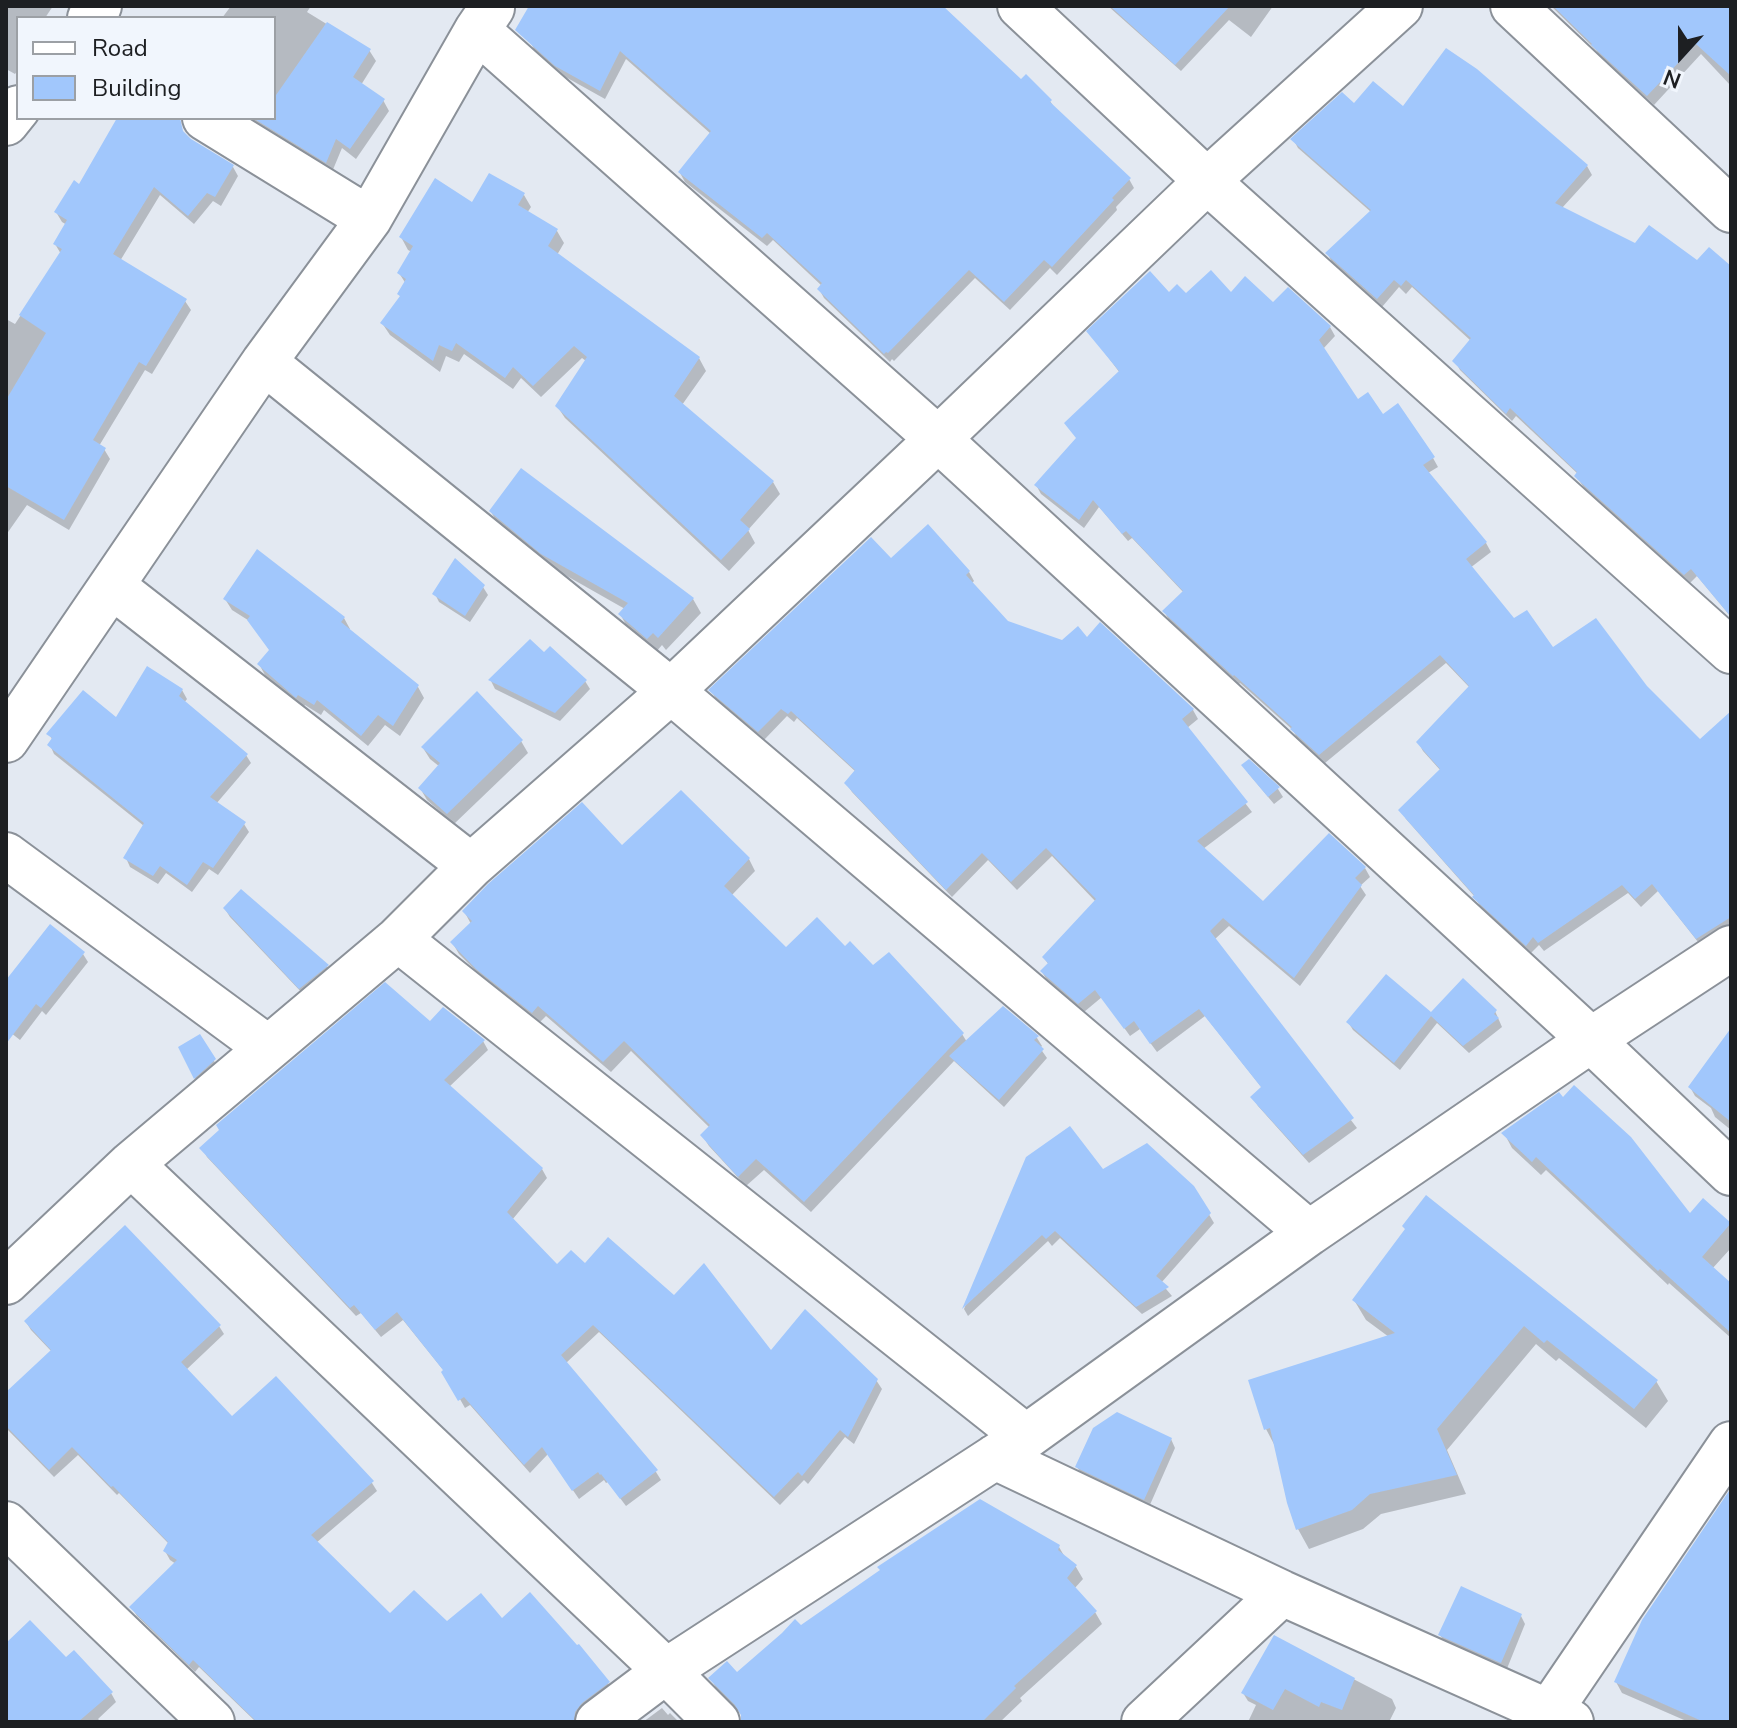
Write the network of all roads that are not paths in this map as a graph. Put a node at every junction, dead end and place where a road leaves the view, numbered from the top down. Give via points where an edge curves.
1 (1020, 6) edge
2 (1400, 6) edge
3 (1513, 6) edge
4 (485, 18) edge
5 (208, 120) edge
6 (1207, 181) junction
7 (1731, 210) edge
8 (369, 219) junction
9 (264, 362) junction
10 (938, 439) junction
11 (112, 586) junction
12 (1731, 651) edge
13 (671, 691) junction
14 (6, 740) edge
15 (6, 855) edge
16 (471, 866) junction
17 (398, 939) junction
18 (1731, 948) edge
19 (1591, 1040) junction
20 (268, 1048) junction
21 (131, 1164) junction
22 (1731, 1173) edge
23 (1309, 1233) junction
24 (6, 1282) edge
25 (1731, 1444) edge
26 (1010, 1447) junction
27 (6, 1524) edge
28 (1282, 1593) junction
29 (666, 1671) junction
30 (1554, 1719) edge
31 (212, 1722) edge
32 (598, 1722) edge
33 (717, 1722) edge
34 (1144, 1722) edge

1 - 6 street
2 - 6 street
3 - 7 street
4 - 8 street
4 - 10 street
5 - 8 street
6 - 10 street
6 - 12 street
8 - 9 street
9 - 11 street
9 - 13 street
10 - 13 street
10 - 19 street
11 - 14 street
11 - 16 street
13 - 16 street
13 - 23 street
15 - 20 street
16 - 17 street
17 - 20 street
17 - 26 street
18 - 19 street
19 - 22 street
19 - 23 street
20 - 21 street
21 - 24 street
21 - 29 street
23 - 26 street
25 - 30 street
26 - 28 street
26 - 29 street
27 - 31 street
28 - 30 street
28 - 34 street
29 - 32 street
29 - 33 street

